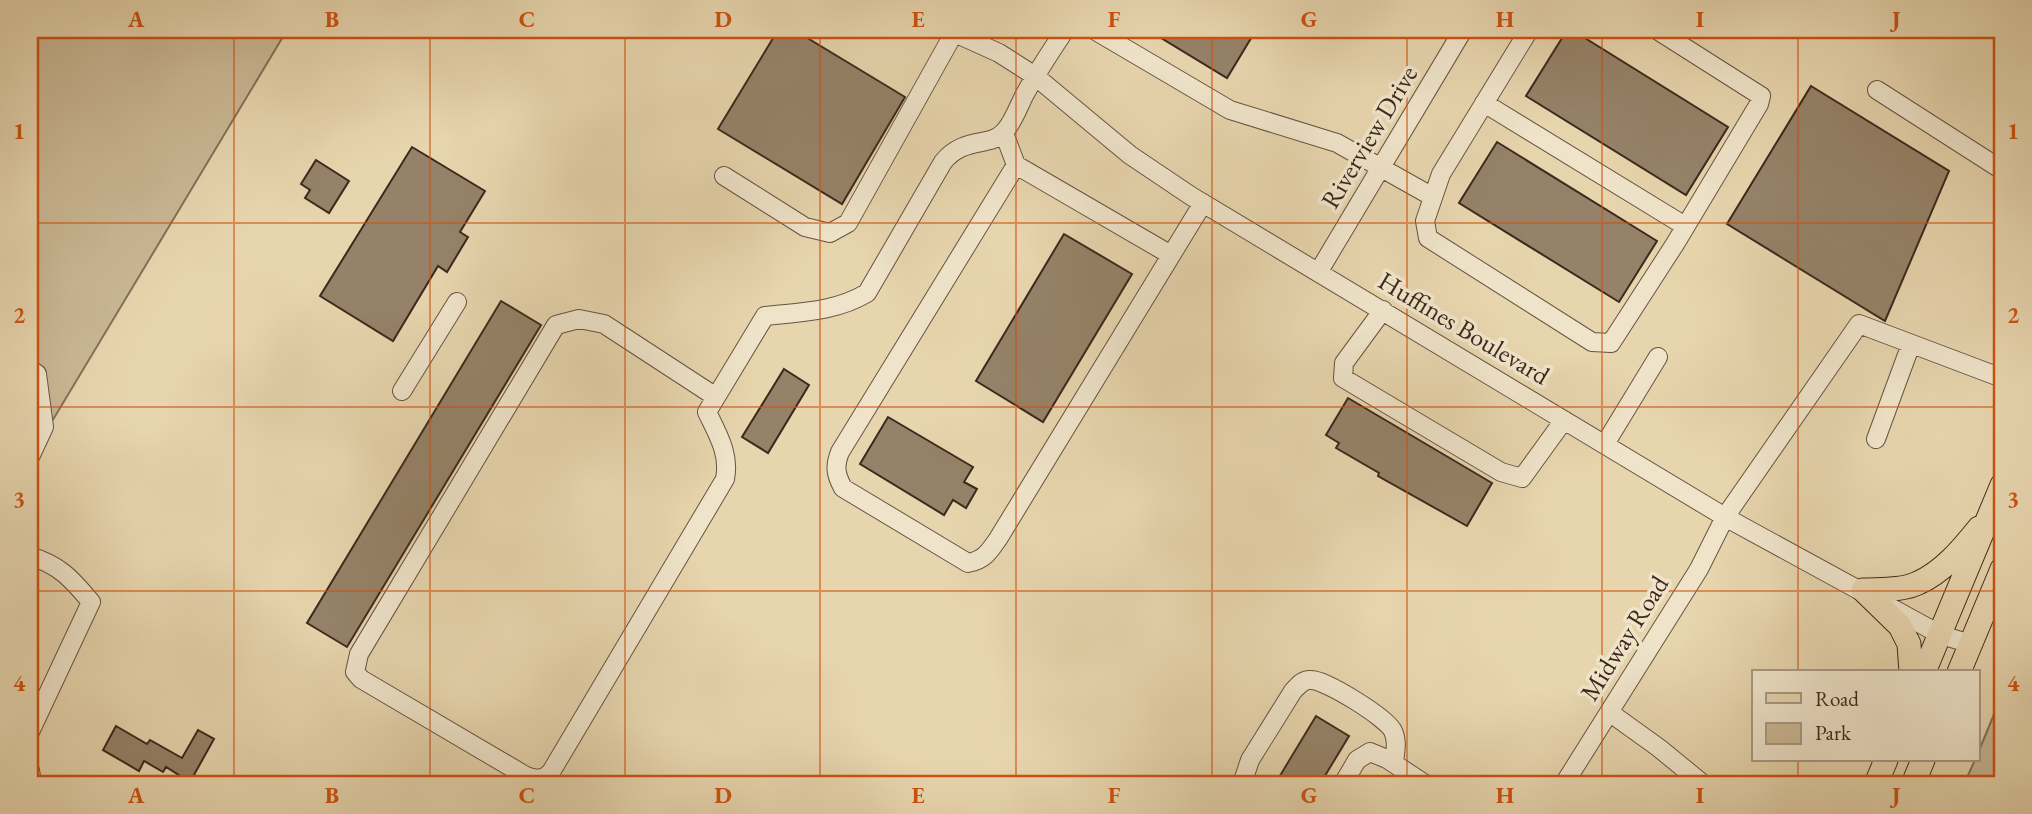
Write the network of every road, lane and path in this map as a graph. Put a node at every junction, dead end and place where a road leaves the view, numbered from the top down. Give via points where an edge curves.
1 (1065, 30) edge
2 (1094, 30) edge
3 (1463, 30) edge
4 (1529, 30) edge
5 (1657, 30) edge
6 (951, 31) edge
7 (1035, 76) junction
8 (1877, 90) dead end
9 (1484, 103) junction
10 (1004, 133) junction
11 (1016, 165) junction
12 (1381, 168) junction
13 (2002, 170) edge
14 (724, 176) dead end
15 (1433, 197) junction
16 (1203, 203) junction
17 (1685, 226) junction
18 (1171, 255) junction
19 (1319, 271) junction
20 (457, 302) dead end
21 (1383, 310) junction
22 (1912, 344) junction
23 (1658, 357) dead end
24 (30, 369) edge
25 (2002, 378) edge
26 (402, 391) dead end
27 (716, 397) junction
28 (1564, 419) junction
29 (1876, 439) dead end
30 (1605, 444) junction
31 (30, 457) edge
32 (2002, 485) edge
33 (1992, 512) junction
34 (1725, 517) junction
35 (30, 556) edge
36 (2002, 569) edge
37 (1863, 590) junction
38 (1941, 635) junction
39 (1971, 644) junction
40 (1911, 670) edge
41 (1925, 670) edge
42 (1960, 670) edge
43 (1609, 712) junction
44 (30, 732) edge
45 (1885, 762) edge
46 (1922, 762) edge
47 (1394, 763) junction
48 (30, 770) edge
49 (1698, 782) edge
50 (31, 784) edge
51 (1242, 784) edge
52 (1343, 784) edge
53 (1426, 784) edge
54 (1564, 784) edge
55 (1876, 784) edge
56 (1913, 784) edge

1 - 7 street
2 - 12 street via 1230,110 1338,143
3 - 12 street, Riverview Drive
4 - 9 street
5 - 17 street via 1761,96
6 - 7 street, Huffines Boulevard
6 - 14 street via 848,223 830,233 805,227
7 - 10 street
7 - 16 street, Huffines Boulevard via 1130,155
8 - 13 street
9 - 15 street via 1441,174
9 - 17 street
10 - 11 street
10 - 27 street via 952,151 867,293 832,309 765,316
11 - 18 street
11 - 18 street via 835,464 843,488 968,563 987,555 998,539
12 - 15 street
12 - 19 street, Riverview Drive
15 - 17 street via 1425,221 1427,237 1592,342 1611,343
16 - 18 street
16 - 19 street, Huffines Boulevard
19 - 21 street, Huffines Boulevard
20 - 26 street
21 - 28 street, Huffines Boulevard
21 - 28 street via 1344,363 1343,378 1501,472 1522,478
22 - 25 street
22 - 29 street
22 - 34 street, Midway Road via 1859,324
23 - 30 street
24 - 31 street via 37,373 44,427
27 - 27 street via 707,412 726,454 725,479 544,778 526,776 361,679 355,671 359,654 556,325 579,319 604,324
28 - 30 street, Huffines Boulevard
30 - 34 street, Huffines Boulevard
32 - 33 main road
33 - 37 main road via 1942,568 1917,584
33 - 38 main road
34 - 37 street, Huffines Boulevard
34 - 43 street, Midway Road via 1699,569
35 - 44 street via 50,562 91,602
36 - 39 main road
37 - 38 street, Huffines Boulevard
37 - 40 main road via 1900,626 1909,644
38 - 39 street, Huffines Boulevard
38 - 41 main road
39 - 42 main road
43 - 49 street
43 - 54 street, Midway Road
45 - 55 main road
46 - 56 main road
47 - 51 street via 1392,728 1329,686 1311,680 1293,691 1250,760
47 - 52 street via 1370,752 1357,760
47 - 53 street
48 - 50 street

